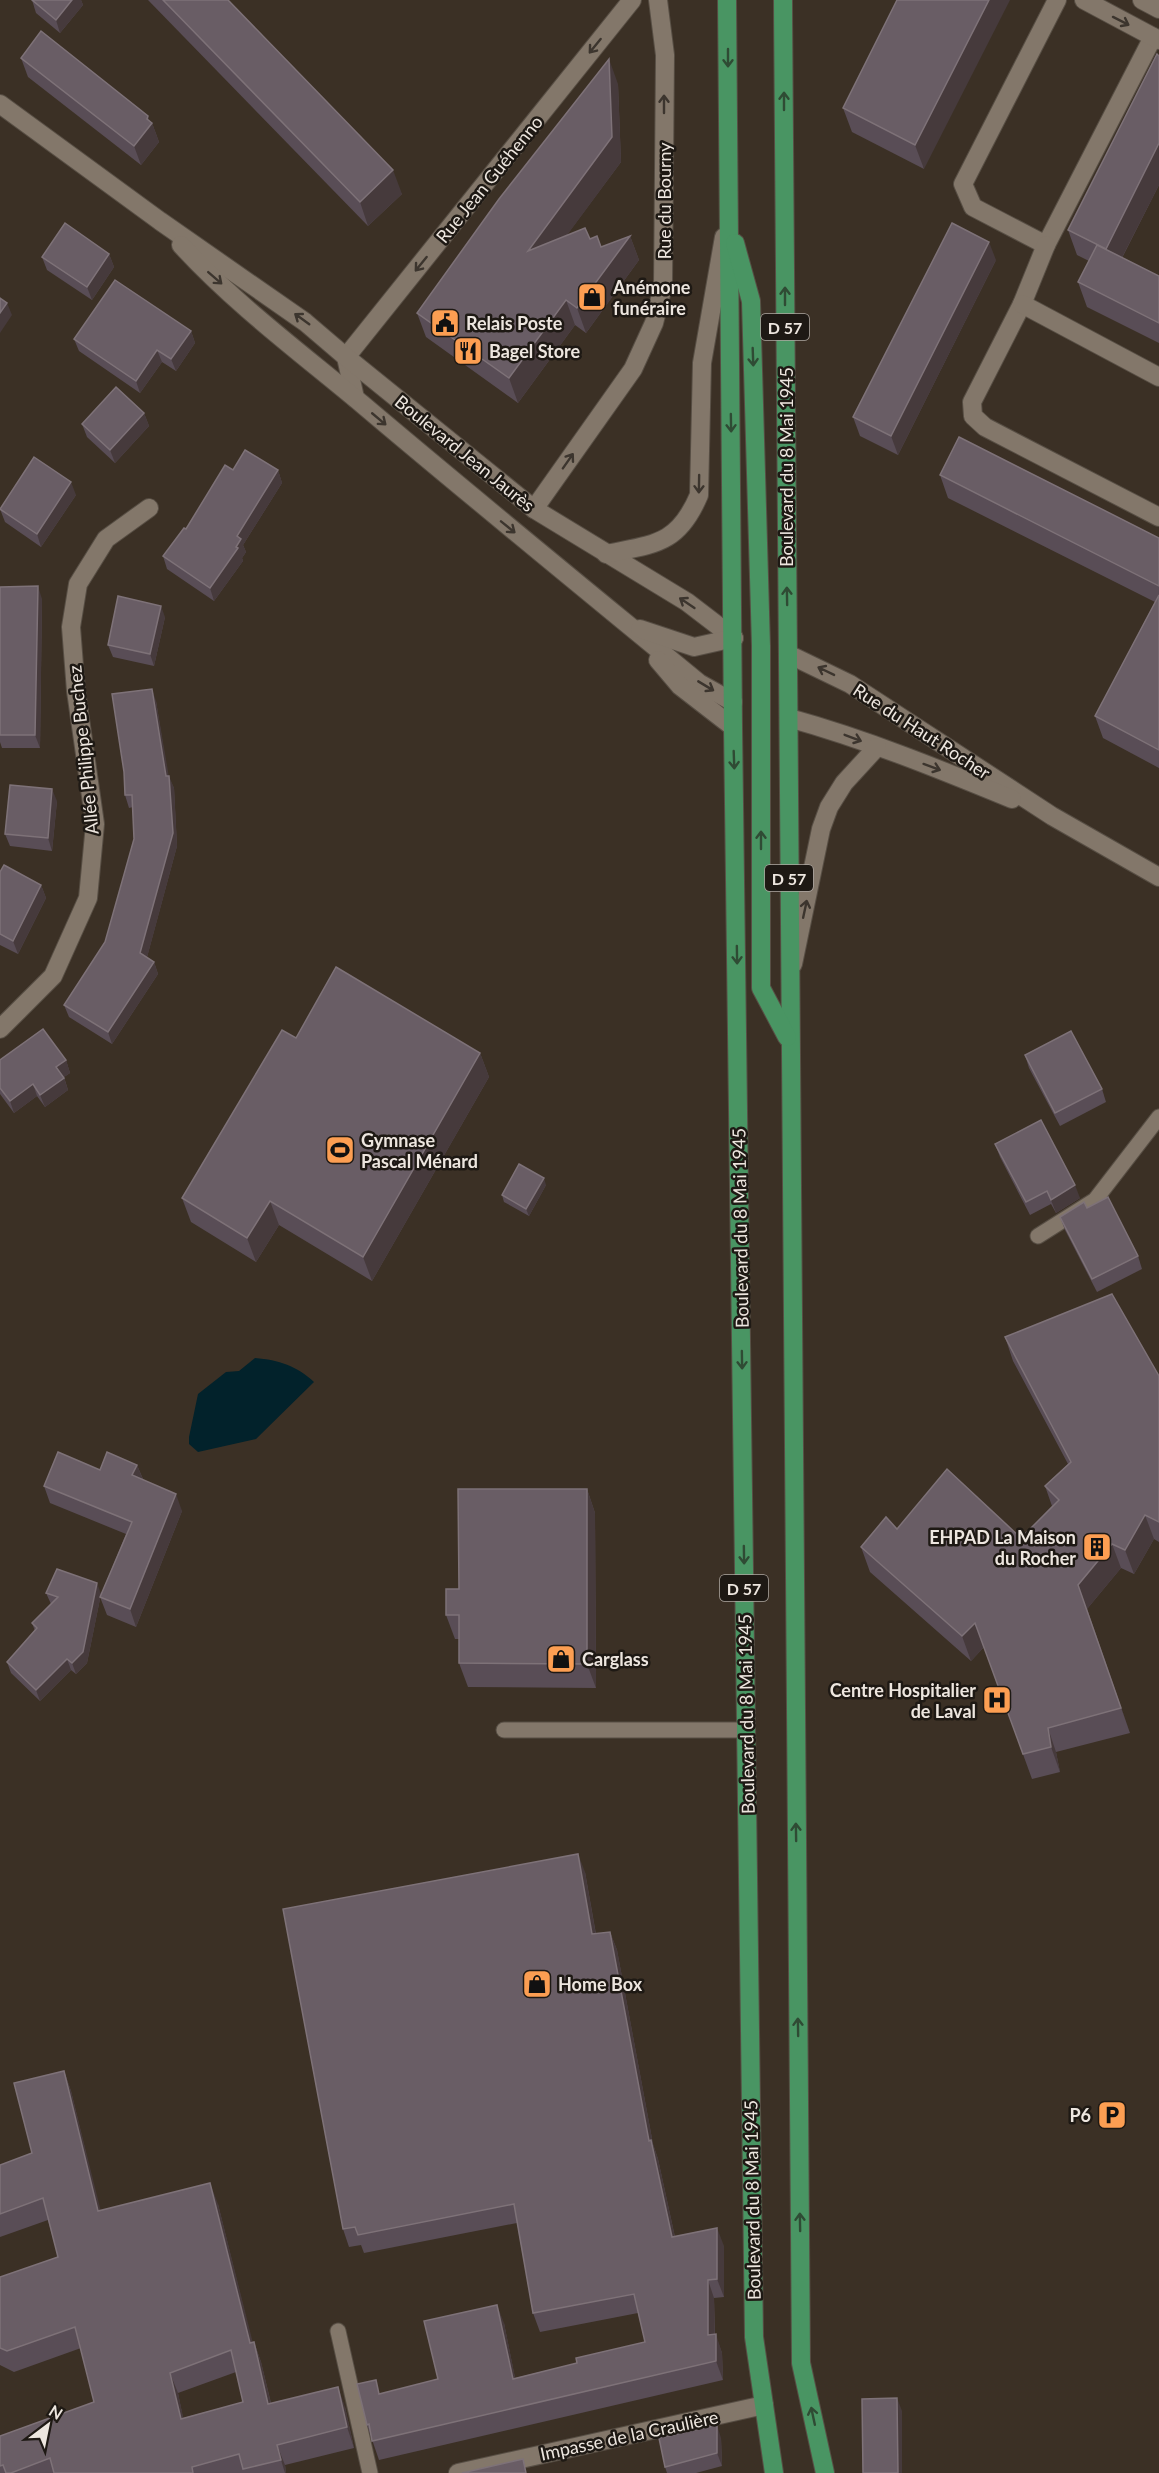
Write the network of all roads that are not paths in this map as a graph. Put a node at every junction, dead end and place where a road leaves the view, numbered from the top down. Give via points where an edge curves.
1 (632, 0) edge
2 (658, 0) edge
3 (728, 0) edge
4 (783, 0) edge
5 (1056, 0) edge
6 (1084, 0) edge
7 (1142, 0) edge
8 (1159, 9) edge
9 (1156, 39) edge
10 (0, 104) edge
11 (728, 217) junction
12 (160, 221) junction
13 (1046, 244) junction
14 (1022, 304) junction
15 (346, 357) junction
16 (1159, 377) edge
17 (355, 398) junction
18 (149, 508) dead end
19 (534, 509) junction
20 (1159, 517) edge
21 (606, 554) junction
22 (627, 624) junction
23 (734, 638) junction
24 (761, 646) junction
25 (788, 654) junction
26 (733, 702) junction
27 (762, 710) junction
28 (789, 718) junction
29 (733, 727) junction
30 (877, 747) junction
31 (1052, 816) junction
32 (1159, 877) edge
33 (788, 987) junction
34 (0, 1029) edge
35 (788, 1039) junction
36 (1159, 1118) edge
37 (1038, 1236) dead end
38 (504, 1730) dead end
39 (746, 1730) junction
40 (338, 2331) dead end
41 (764, 2406) junction
42 (369, 2473) edge
43 (458, 2473) edge
44 (774, 2473) edge
45 (825, 2473) edge

1 -> 15 street, Rue Jean Guéhenno
19 -> 2 street, Rue du Bourny via 633,369 654,323 663,286 664,55
3 -> 11 main road, Boulevard du 8 Mai 1945 / D 57
25 -> 4 main road, Boulevard du 8 Mai 1945 / D 57
5 - 13 street via 963,184 973,207
6 -> 9 street
7 - 8 street
9 - 13 street
10 - 12 street, Boulevard Jean Jaurès
11 -> 21 street via 702,363 699,495 692,513 665,540
11 -> 23 main road, Boulevard du 8 Mai 1945 / D 57
11 -> 24 main road via 751,301
15 -> 12 street, Boulevard Jean Jaurès via 305,322
12 -> 17 street, Boulevard Jean Jaurès via 200,265
13 - 14 street
14 - 16 street
14 - 20 street via 972,402 973,416 985,427
15 - 17 street
15 - 19 street, Boulevard Jean Jaurès
17 -> 22 street, Boulevard Jean Jaurès
18 - 34 street, Allée Philippe Buchez via 106,539 78,584 71,627 95,824 88,898 53,976
19 - 21 street, Boulevard Jean Jaurès
23 -> 21 street, Boulevard Jean Jaurès via 687,602
22 - 23 street via 694,647
22 -> 26 street, Boulevard Jean Jaurès via 699,683
22 - 29 street via 680,686
23 - 24 main road, Boulevard Jean Jaurès
23 - 26 main road, Boulevard du 8 Mai 1945 / D 57
24 - 25 main road, Boulevard Jean Jaurès
24 - 27 main road
25 - 28 main road, Boulevard du 8 Mai 1945 / D 57
31 -> 25 street, Rue du Haut Rocher via 850,684
26 - 27 main road
26 - 29 main road, Boulevard du 8 Mai 1945 / D 57
27 - 28 main road
35 -> 27 main road via 761,988
28 -> 30 street, Rue du Haut Rocher
28 - 33 main road, Boulevard du 8 Mai 1945 / D 57
29 -> 39 main road, Boulevard du 8 Mai 1945 / D 57
30 -> 31 street, Rue du Haut Rocher
33 -> 30 street via 829,807 844,783
31 - 32 street, Rue du Haut Rocher
33 - 35 main road, Boulevard du 8 Mai 1945 / D 57
45 -> 35 main road, Boulevard du 8 Mai 1945 / D 57 via 801,2363
36 - 37 lane via 1095,1200
38 - 39 lane
39 - 41 main road, Boulevard du 8 Mai 1945 / D 57 via 754,2337
40 - 42 lane
41 - 43 street, Impasse de la Craulière
41 - 44 main road, Boulevard du 8 Mai 1945 / D 57

